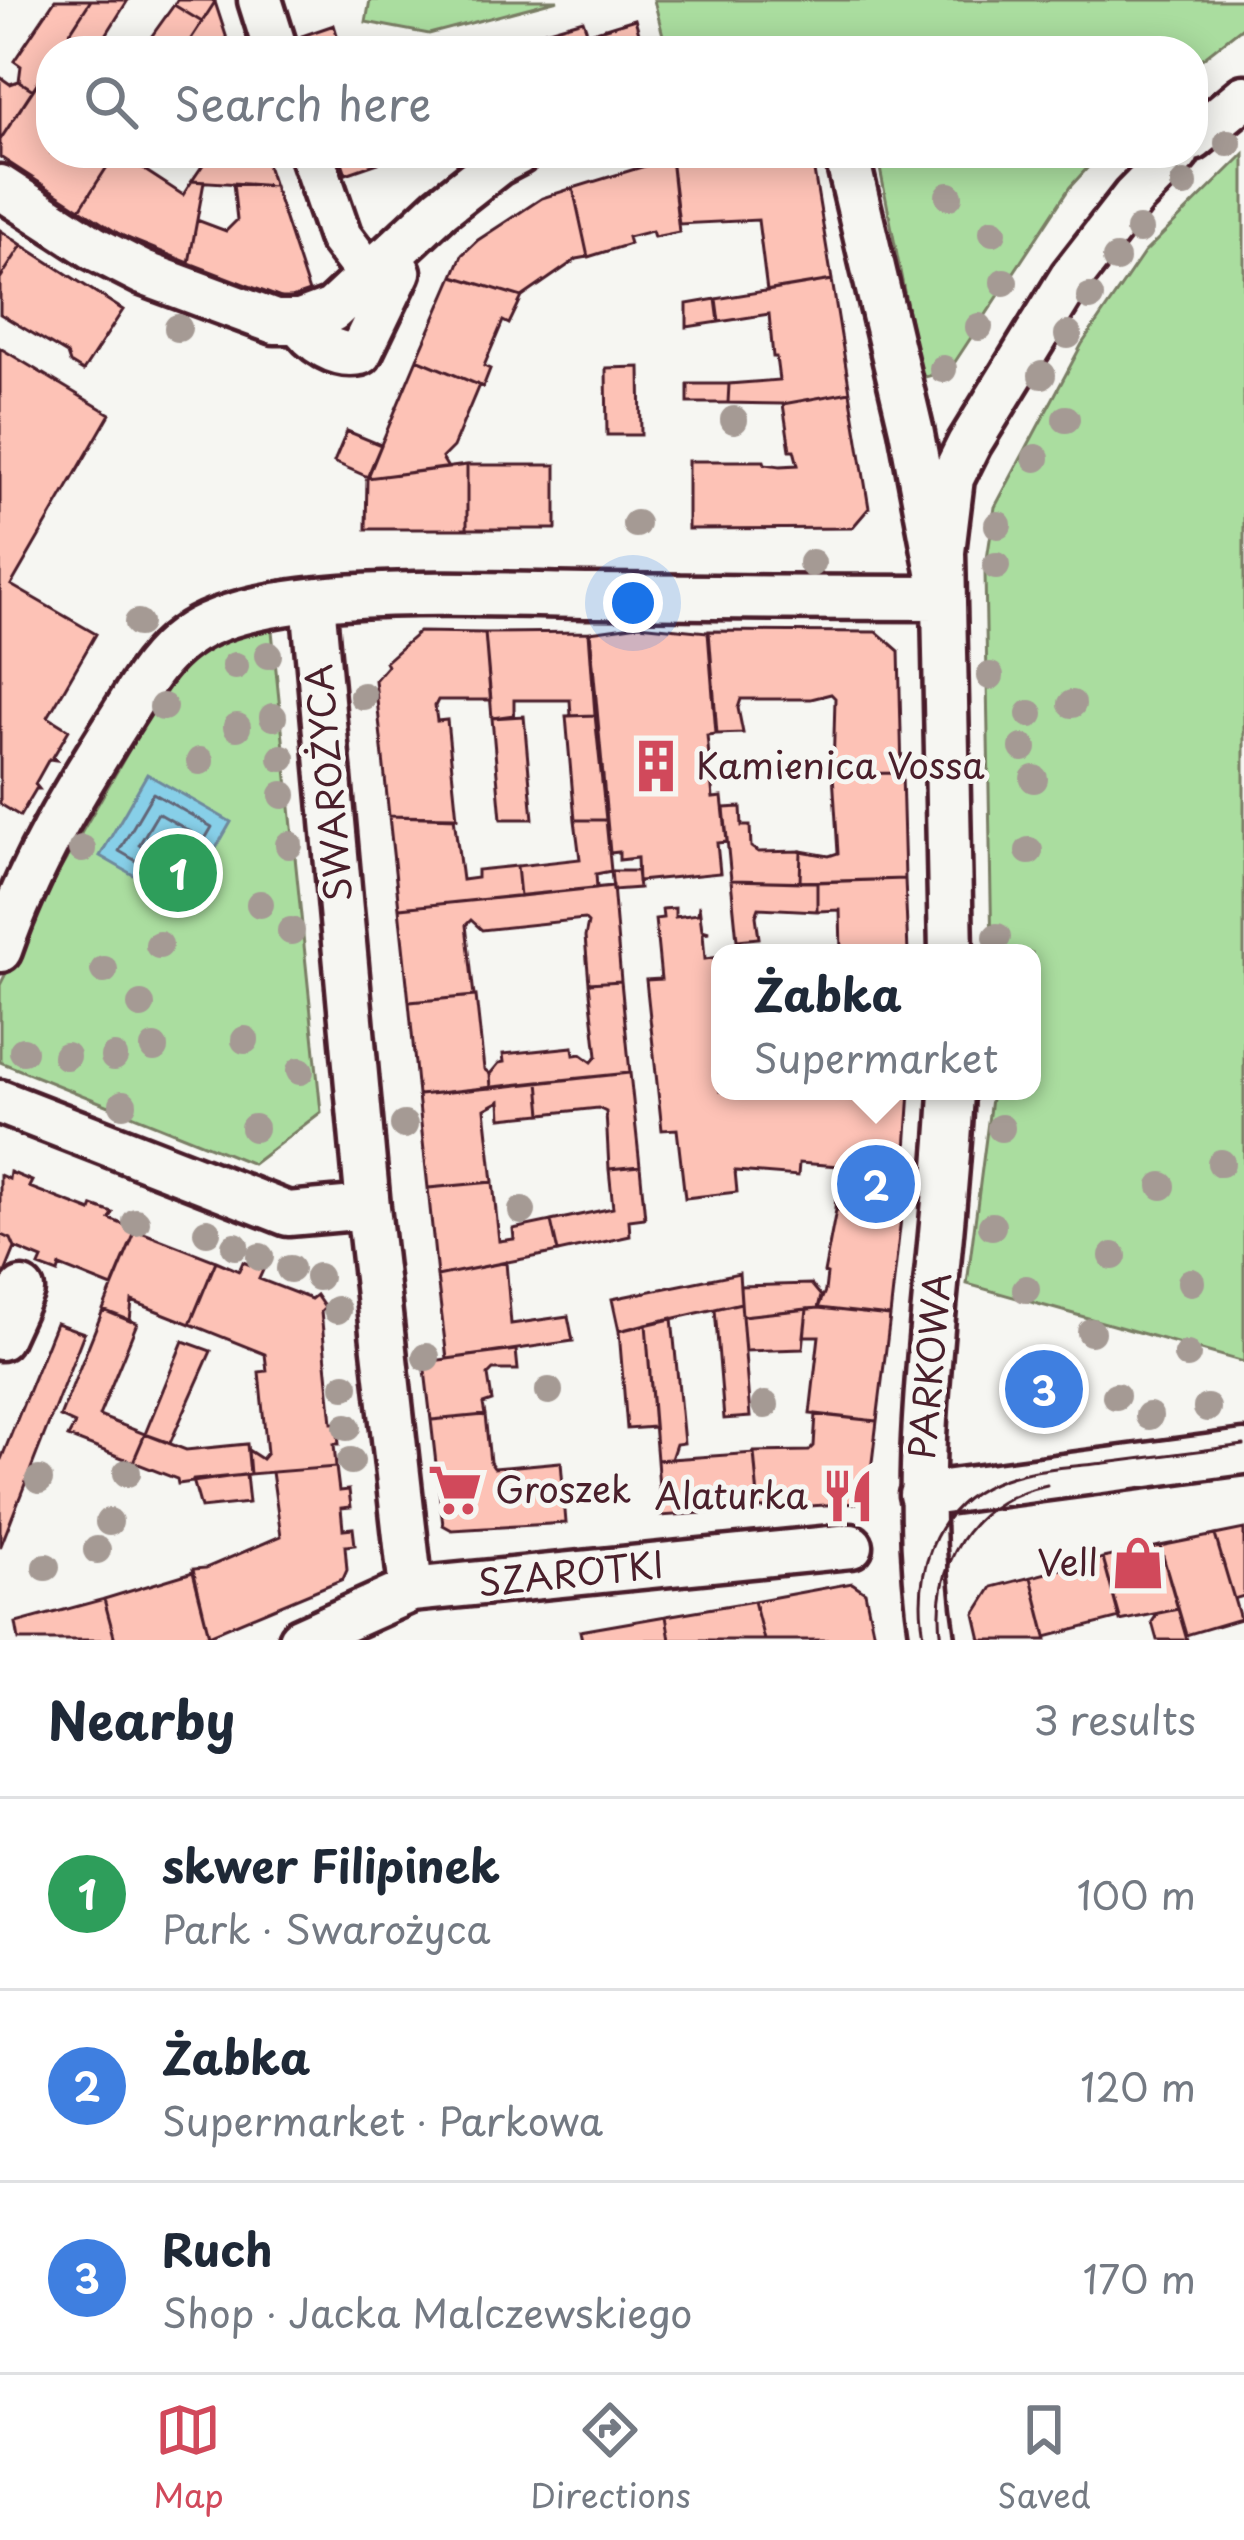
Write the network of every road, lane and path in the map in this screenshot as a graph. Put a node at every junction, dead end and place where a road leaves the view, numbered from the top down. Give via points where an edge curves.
1 (260, 0) edge
2 (271, 36) edge
3 (1244, 97) edge
4 (1208, 127) edge
5 (316, 168) edge
6 (491, 168) edge
7 (850, 168) edge
8 (1163, 168) edge
9 (0, 187) edge
10 (378, 266) junction
11 (911, 429) junction
12 (968, 444) junction
13 (943, 598) junction
14 (313, 602) junction
15 (951, 944) edge
16 (0, 950) edge
17 (951, 1100) edge
18 (0, 1102) edge
19 (368, 1208) junction
20 (22, 1289) dead end
21 (0, 1338) edge
22 (1244, 1452) edge
23 (921, 1496) junction
24 (850, 1546) dead end
25 (411, 1591) junction
26 (300, 1640) edge
27 (933, 1640) edge

1 - 2 street
3 - 4 street
5 - 10 street via 340,237
6 - 10 street
7 - 11 street
8 - 12 street via 1071,278
9 - 10 street via 143,273 275,322 332,310
11 - 12 street
11 - 13 street
12 - 13 street via 945,514
13 - 14 street
13 - 15 street
14 - 16 street via 227,614 160,659 20,891
14 - 19 street, SWAROŻYCA
17 - 23 street, PARKOWA
18 - 19 street via 288,1214
19 - 25 street, SWAROŻYCA
20 - 21 street
22 - 23 street
23 - 27 street, PARKOWA
24 - 25 street, SZAROTKI
25 - 26 street, SZAROTKI

